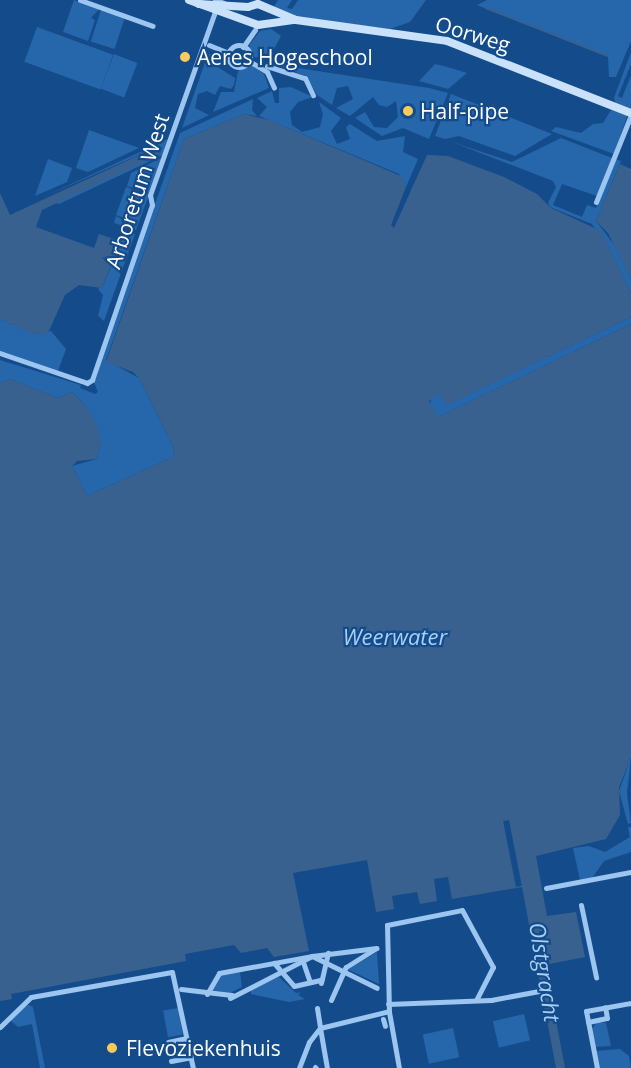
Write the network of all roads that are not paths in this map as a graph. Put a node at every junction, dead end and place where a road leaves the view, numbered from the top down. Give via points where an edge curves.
1 (80, 0) edge
2 (189, 0) edge
3 (214, 3) edge
4 (276, 12) junction
5 (296, 20) junction
6 (153, 26) dead end
7 (267, 26) junction
8 (255, 30) dead end
9 (209, 45) dead end
10 (243, 47) junction
11 (229, 53) junction
12 (249, 61) junction
13 (267, 66) junction
14 (274, 88) dead end
15 (313, 95) dead end
16 (631, 114) edge
17 (596, 202) dead end
18 (0, 353) edge
19 (631, 872) edge
20 (546, 888) dead end
21 (580, 905) dead end
22 (372, 940) dead end
23 (364, 948) junction
24 (328, 952) junction
25 (312, 956) junction
26 (303, 962) junction
27 (274, 963) junction
28 (326, 963) junction
29 (344, 972) junction
30 (281, 973) junction
31 (596, 977) dead end
32 (310, 982) junction
33 (377, 988) dead end
34 (181, 989) dead end
35 (539, 991) dead end
36 (207, 993) junction
37 (332, 1000) dead end
38 (476, 1000) junction
39 (631, 1003) edge
40 (388, 1004) junction
41 (605, 1007) junction
42 (317, 1008) dead end
43 (389, 1011) junction
44 (383, 1019) dead end
45 (588, 1022) junction
46 (385, 1026) dead end
47 (0, 1027) edge
48 (320, 1028) junction
49 (187, 1038) junction
50 (168, 1042) dead end
51 (191, 1057) junction
52 (171, 1061) dead end
53 (193, 1068) edge
54 (299, 1068) edge
55 (327, 1068) edge
56 (399, 1068) edge
57 (597, 1068) edge

1 - 6 street
2 - 3 street
3 - 4 street, Oorweg via 248,7 258,4
3 - 7 street, Oorweg
3 - 18 street, Arboretum West via 89,383
4 - 5 street, Oorweg
4 - 7 street
5 - 7 street, Oorweg
5 - 16 street, Oorweg via 453,42
8 - 10 street
9 - 11 street
10 - 11 street via 235,47
10 - 12 street via 249,53
11 - 12 street via 230,63 237,67
12 - 13 street
13 - 14 street
13 - 15 street via 305,78
16 - 17 street
19 - 20 street
21 - 31 street
22 - 23 street
23 - 24 street
23 - 29 street via 376,948
24 - 25 street
24 - 28 street
25 - 26 street
25 - 27 street
25 - 28 street
26 - 30 street
26 - 32 street
27 - 30 street
27 - 36 street via 219,973
28 - 29 street
28 - 32 street via 321,982
29 - 33 street
29 - 37 street
30 - 32 street via 294,986
30 - 36 street via 231,997
34 - 36 street
35 - 38 street
38 - 40 street
38 - 40 street via 493,967 466,914 458,909 387,925
39 - 41 street
40 - 43 street
41 - 45 street via 586,1011
41 - 45 street via 607,1018
42 - 48 street
43 - 48 street
43 - 56 street
44 - 46 street
45 - 57 street
47 - 49 street via 31,997 164,972 176,976
48 - 54 street via 309,1042
48 - 55 street
49 - 50 street
49 - 51 street
51 - 52 street
51 - 53 street

